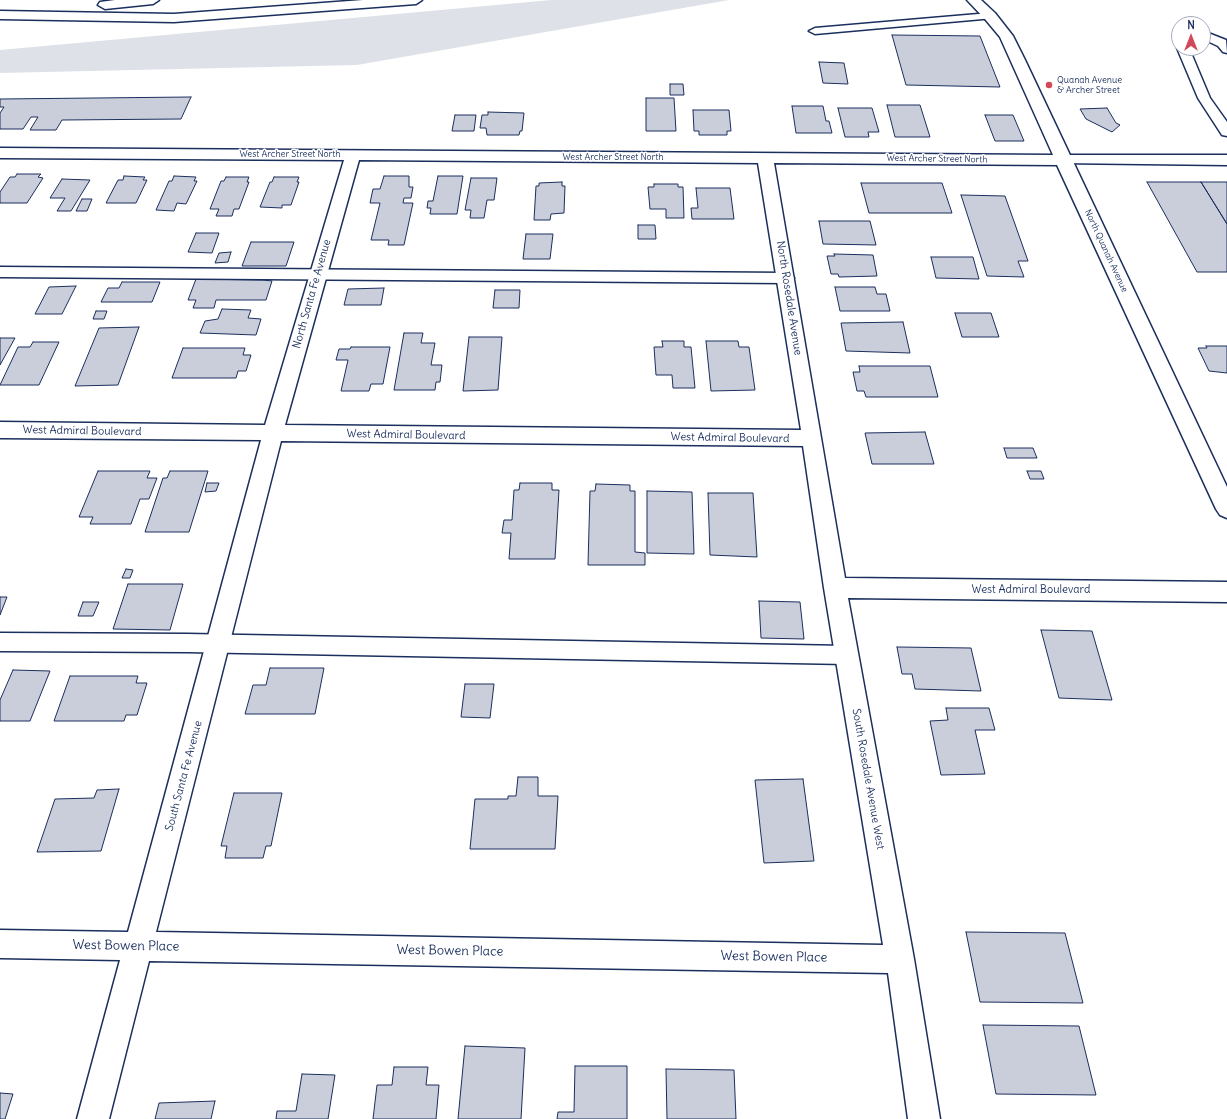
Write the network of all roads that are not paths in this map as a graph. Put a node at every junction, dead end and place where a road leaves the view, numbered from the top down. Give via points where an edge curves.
1 (153, 0) edge
2 (416, 0) edge
3 (973, 0) edge
4 (0, 14) edge
5 (990, 16) junction
6 (815, 31) dead end
7 (1211, 38) edge
8 (1227, 49) edge
9 (1186, 56) edge
10 (1227, 132) edge
11 (0, 153) edge
12 (353, 155) junction
13 (765, 158) junction
14 (1064, 160) junction
15 (1227, 160) edge
16 (0, 272) edge
17 (317, 275) junction
18 (786, 278) junction
19 (0, 430) edge
20 (273, 433) junction
21 (812, 438) junction
22 (1227, 509) edge
23 (835, 588) junction
24 (1227, 592) edge
25 (0, 642) edge
26 (218, 643) junction
27 (846, 656) junction
28 (0, 944) edge
29 (139, 946) junction
30 (900, 959) junction
31 (93, 1119) edge
32 (924, 1119) edge

1 - 4 main road
2 - 4 main road via 174,18
3 - 5 main road, North Quanah Avenue
5 - 6 lane
5 - 14 main road, North Quanah Avenue via 1006,36
7 - 8 lane via 1222,42
9 - 10 lane via 1204,98
11 - 12 main road, West Archer Street North
12 - 13 main road, West Archer Street North
12 - 17 main road, North Santa Fe Avenue
13 - 14 main road, West Archer Street North
13 - 18 main road, North Rosedale Avenue
14 - 15 main road, West Archer Street North
14 - 22 main road, North Quanah Avenue
16 - 17 lane
17 - 18 lane
17 - 20 main road, North Santa Fe Avenue
18 - 21 main road, North Rosedale Avenue
19 - 20 main road, West Admiral Boulevard
20 - 21 main road, West Admiral Boulevard
20 - 26 main road, South Santa Fe Avenue
21 - 23 main road, South Rosedale Avenue West
23 - 24 main road, West Admiral Boulevard
23 - 27 main road, South Rosedale Avenue West
25 - 26 lane
26 - 27 lane
26 - 29 main road, South Santa Fe Avenue
27 - 30 main road, South Rosedale Avenue West
28 - 29 main road, West Bowen Place
29 - 30 main road, West Bowen Place
29 - 31 main road, South Santa Fe Avenue
30 - 32 main road, South Rosedale Avenue West

